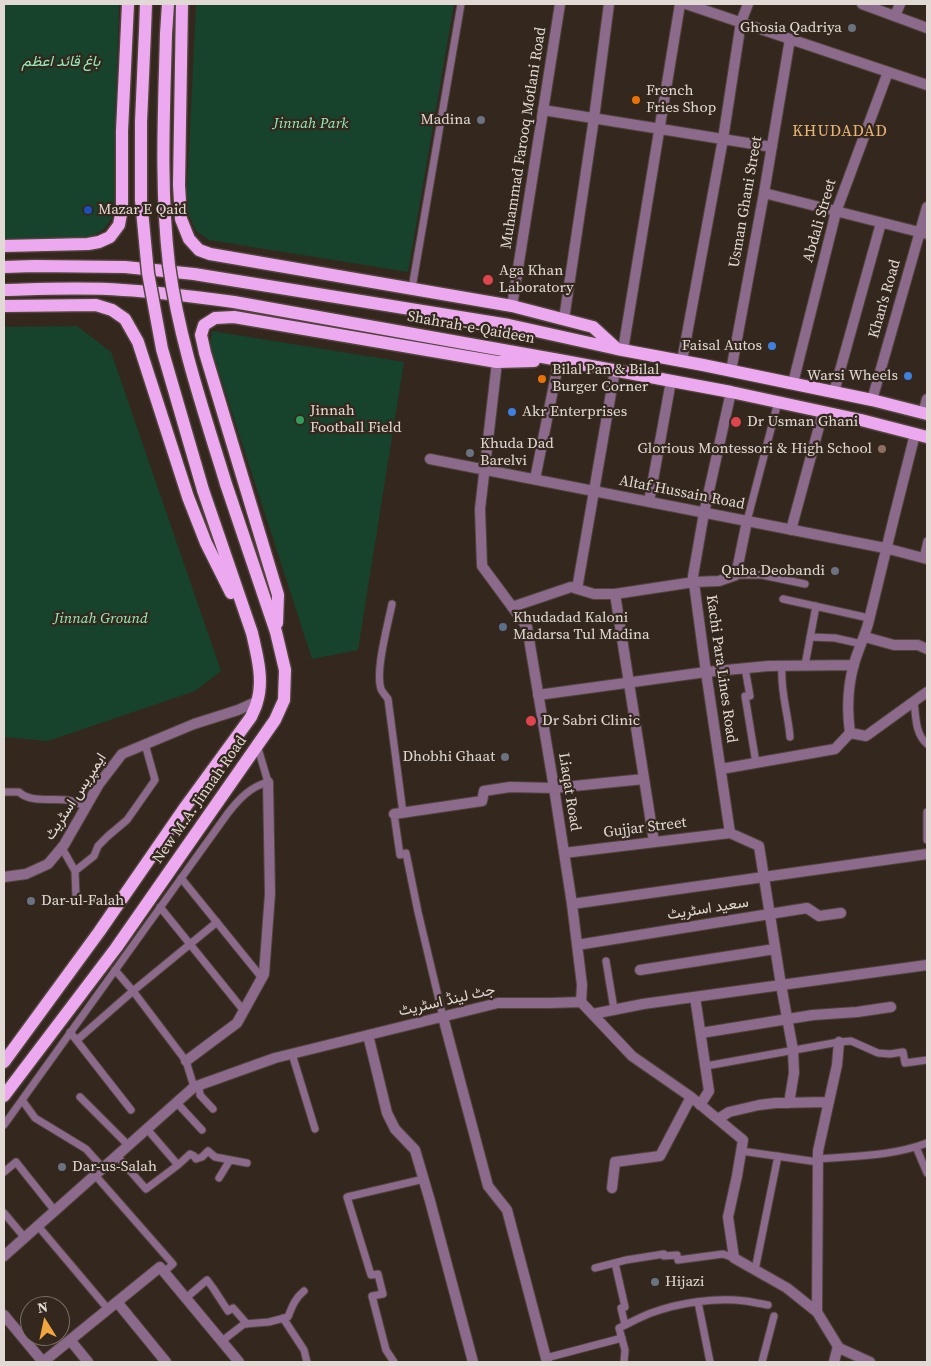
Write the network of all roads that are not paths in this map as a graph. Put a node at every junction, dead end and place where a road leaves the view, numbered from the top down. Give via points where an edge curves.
1 (128, 4) edge
2 (146, 4) edge
3 (168, 4) edge
4 (182, 4) edge
5 (461, 4) edge
6 (560, 4) edge
7 (609, 4) edge
8 (680, 4) edge
9 (686, 4) edge
10 (748, 4) edge
11 (862, 4) edge
12 (900, 4) edge
13 (895, 16) junction
14 (741, 22) junction
15 (927, 28) edge
16 (790, 39) junction
17 (888, 72) junction
18 (927, 84) edge
19 (543, 110) junction
20 (594, 118) junction
21 (659, 128) junction
22 (723, 139) junction
23 (772, 147) junction
24 (764, 194) junction
25 (927, 207) edge
26 (836, 212) junction
27 (881, 223) junction
28 (923, 233) edge
29 (4, 246) edge
30 (4, 267) edge
31 (412, 288) junction
32 (4, 290) edge
33 (4, 306) edge
34 (512, 306) junction
35 (564, 319) junction
36 (620, 350) junction
37 (559, 360) junction
38 (682, 361) junction
39 (497, 362) junction
40 (615, 370) junction
41 (730, 371) junction
42 (671, 381) junction
43 (793, 383) junction
44 (731, 392) junction
45 (834, 392) junction
46 (872, 400) junction
47 (927, 400) edge
48 (778, 402) junction
49 (823, 412) junction
50 (925, 414) edge
51 (921, 436) edge
52 (430, 459) dead end
53 (485, 469) junction
54 (535, 479) junction
55 (594, 491) junction
56 (649, 502) junction
57 (704, 513) junction
58 (747, 521) junction
59 (791, 530) junction
60 (927, 541) edge
61 (885, 548) junction
62 (925, 558) edge
63 (736, 575) junction
64 (694, 582) junction
65 (805, 584) dead end
66 (577, 589) junction
67 (615, 594) junction
68 (783, 599) dead end
69 (392, 604) dead end
70 (816, 606) junction
71 (512, 607) junction
72 (869, 618) junction
73 (276, 632) junction
74 (252, 633) junction
75 (810, 637) junction
76 (863, 641) junction
77 (927, 649) edge
78 (805, 665) junction
79 (854, 665) junction
80 (782, 666) junction
81 (745, 668) junction
82 (706, 672) junction
83 (629, 683) junction
84 (927, 692) edge
85 (538, 694) junction
86 (258, 701) junction
87 (914, 702) junction
88 (850, 732) junction
89 (790, 737) dead end
90 (145, 744) junction
91 (927, 744) edge
92 (257, 746) junction
93 (756, 763) junction
94 (721, 769) junction
95 (644, 779) junction
96 (268, 782) junction
97 (554, 788) junction
98 (4, 792) edge
99 (86, 807) junction
100 (927, 812) edge
101 (399, 813) junction
102 (730, 833) junction
103 (927, 840) edge
104 (654, 842) junction
105 (62, 848) junction
106 (564, 853) junction
107 (927, 854) edge
108 (76, 871) junction
109 (4, 877) edge
110 (763, 877) junction
111 (181, 878) junction
112 (76, 897) dead end
113 (572, 904) junction
114 (160, 907) junction
115 (841, 913) dead end
116 (769, 915) junction
117 (217, 922) junction
118 (190, 944) junction
119 (577, 945) junction
120 (775, 949) junction
121 (606, 960) dead end
122 (927, 965) edge
123 (115, 970) junction
124 (640, 970) dead end
125 (262, 978) junction
126 (781, 985) junction
127 (133, 991) junction
128 (696, 997) junction
129 (581, 1002) junction
130 (891, 1007) dead end
131 (614, 1009) junction
132 (244, 1011) junction
133 (593, 1014) junction
134 (443, 1017) junction
135 (786, 1020) junction
136 (70, 1032) junction
137 (701, 1032) junction
138 (368, 1035) junction
139 (77, 1040) junction
140 (839, 1042) junction
141 (793, 1050) junction
142 (292, 1054) junction
143 (927, 1060) edge
144 (186, 1061) junction
145 (4, 1062) edge
146 (706, 1066) junction
147 (196, 1087) junction
148 (4, 1096) edge
149 (80, 1097) dead end
150 (691, 1097) junction
151 (22, 1100) junction
152 (829, 1102) junction
153 (177, 1103) junction
154 (789, 1103) junction
155 (700, 1104) junction
156 (213, 1109) dead end
157 (131, 1110) dead end
158 (718, 1119) junction
159 (4, 1124) edge
160 (147, 1129) junction
161 (315, 1129) dead end
162 (202, 1130) dead end
163 (927, 1143) edge
164 (129, 1146) junction
165 (916, 1147) junction
166 (741, 1151) junction
167 (117, 1156) junction
168 (778, 1156) junction
169 (230, 1160) junction
170 (818, 1161) junction
171 (247, 1163) dead end
172 (178, 1165) junction
173 (4, 1172) edge
174 (99, 1172) junction
175 (927, 1173) edge
176 (219, 1178) dead end
177 (424, 1179) junction
178 (612, 1188) dead end
179 (55, 1211) junction
180 (4, 1213) edge
181 (38, 1226) junction
182 (25, 1238) junction
183 (4, 1256) edge
184 (734, 1258) junction
185 (615, 1263) junction
186 (595, 1268) dead end
187 (755, 1270) junction
188 (164, 1272) junction
189 (304, 1291) dead end
190 (186, 1298) junction
191 (117, 1302) junction
192 (698, 1302) junction
193 (768, 1305) dead end
194 (108, 1309) junction
195 (817, 1312) junction
196 (4, 1315) edge
197 (774, 1316) dead end
198 (284, 1318) junction
199 (247, 1324) junction
200 (624, 1325) junction
201 (20, 1334) edge
202 (622, 1338) junction
203 (70, 1340) joint
204 (222, 1341) junction
205 (30, 1346) edge
206 (63, 1346) edge
207 (838, 1346) junction
208 (546, 1361) edge
209 (865, 1361) edge
210 (88, 1362) edge
211 (166, 1362) edge
212 (240, 1362) edge
213 (307, 1362) edge
214 (394, 1362) edge
215 (472, 1362) edge
216 (624, 1362) edge
217 (710, 1362) edge
218 (762, 1362) edge
219 (834, 1362) edge

1 - 29 main road via 119,225 110,237 99,242
2 - 74 main road, New M.A. Jinnah Road, bridge via 141,200 148,273 162,348 203,490
3 - 73 main road, New M.A. Jinnah Road, bridge via 162,163 169,265 183,342
4 - 31 main road via 179,185 181,219 189,239 199,250 210,254
5 - 31 lane
6 - 19 street, Muhammad Farooq Motlani Road
7 - 20 street
8 - 21 street
9 - 14 street
10 - 14 street
11 - 13 street
12 - 13 street
13 - 15 street
14 - 16 street
14 - 22 street
16 - 17 street
16 - 23 street, Usman Ghani Street
17 - 18 street
17 - 26 street, Abdali Street
19 - 20 street
19 - 34 street, Muhammad Farooq Motlani Road
20 - 21 street
20 - 35 street
21 - 22 street
21 - 36 street
22 - 23 street
22 - 38 street
23 - 24 street, Usman Ghani Street
24 - 26 street
24 - 41 street, Usman Ghani Street
25 - 28 street, Khan's Road
26 - 27 street
26 - 43 street, Abdali Street
27 - 28 street
27 - 45 street
28 - 46 street, Khan's Road
30 - 36 main road, Shahrah-e-Qaideen via 125,267 194,274 509,325
31 - 34 main road
32 - 37 main road, Shahrah-e-Qaideen via 78,288 195,296
33 - 74 main road via 96,305 125,319 138,342 188,497 206,542
34 - 35 main road
35 - 36 main road via 593,327
36 - 38 main road, Shahrah-e-Qaideen
37 - 39 main road
37 - 40 main road, Shahrah-e-Qaideen
37 - 54 street
38 - 41 main road, Shahrah-e-Qaideen
39 - 53 street, Liaqat Road
39 - 73 main road via 234,317 215,318 204,325 201,335 205,353 278,595
40 - 42 main road, Shahrah-e-Qaideen
40 - 55 street
41 - 43 main road, Shahrah-e-Qaideen
42 - 44 main road, Shahrah-e-Qaideen
42 - 56 street
43 - 45 main road, Shahrah-e-Qaideen
44 - 48 main road, Shahrah-e-Qaideen
44 - 57 street, Kachi Para Lines Road
45 - 46 main road, Shahrah-e-Qaideen
46 - 50 main road, Shahrah-e-Qaideen
47 - 50 street
48 - 49 main road, Shahrah-e-Qaideen
48 - 58 lane
49 - 51 main road, Shahrah-e-Qaideen
49 - 59 street
51 - 61 street
52 - 53 street, Altaf Hussain Road
53 - 54 street, Altaf Hussain Road
53 - 71 street, Liaqat Road via 480,509 482,566
54 - 55 street, Altaf Hussain Road
55 - 56 street, Altaf Hussain Road
55 - 66 street
56 - 57 street, Altaf Hussain Road
57 - 58 street, Altaf Hussain Road
57 - 64 street, Kachi Para Lines Road
58 - 59 street, Altaf Hussain Road
58 - 63 street
59 - 61 street, Altaf Hussain Road
60 - 62 lane
61 - 62 street, Altaf Hussain Road
61 - 72 street
63 - 64 street via 719,582
63 - 65 lane via 762,574
64 - 67 street
64 - 82 street, Kachi Para Lines Road
66 - 67 street via 594,594
66 - 71 street via 571,587
67 - 83 street
68 - 70 lane
69 - 101 lane via 379,668 381,690 388,699
70 - 72 lane
70 - 75 lane
71 - 85 street, Liaqat Road via 527,627
72 - 76 street
73 - 92 main road, New M.A. Jinnah Road via 285,670 284,700
74 - 86 main road, New M.A. Jinnah Road via 260,682
75 - 76 lane
75 - 78 lane
76 - 77 street via 894,646 918,645
76 - 79 street
78 - 79 street
78 - 80 street
79 - 88 street via 849,697
80 - 81 street
80 - 89 lane via 781,682
81 - 82 street
81 - 93 lane via 750,696 745,696
82 - 83 street
82 - 94 street, Kachi Para Lines Road
83 - 85 street
83 - 95 street
84 - 87 street
85 - 97 street, Liaqat Road
86 - 90 street, ایمپریس اسٹریٹ
86 - 145 main road, New M.A. Jinnah Road via 251,717
87 - 88 street via 866,736
87 - 91 lane via 919,735
88 - 93 street via 835,749
90 - 99 street, ایمپریس اسٹریٹ via 122,754
90 - 108 lane via 155,780 127,820
92 - 96 lane
92 - 148 main road, New M.A. Jinnah Road via 116,948
93 - 94 street
94 - 102 street, Kachi Para Lines Road
95 - 97 street
95 - 104 street
96 - 111 lane via 244,794
96 - 125 street via 270,894
97 - 101 street via 510,787 484,791 482,801
97 - 106 street, Liaqat Road
98 - 99 lane via 75,801
99 - 105 street, ایمپریس اسٹریٹ
100 - 103 lane
101 - 134 lane via 400,855 406,853
102 - 104 street, Gujjar Street
102 - 110 street via 759,846
104 - 106 street, Gujjar Street
105 - 108 lane
105 - 109 street, ایمپریس اسٹریٹ via 48,864 26,874
106 - 113 street, Liaqat Road
107 - 110 street
108 - 112 lane
110 - 113 street
110 - 116 street
111 - 114 lane
111 - 117 lane
113 - 119 street, Liaqat Road
114 - 118 lane
114 - 123 lane
115 - 116 street, سعید اسٹریٹ via 819,916 807,908
116 - 119 street, سعید اسٹریٹ
116 - 120 street
117 - 118 lane
117 - 125 lane
118 - 127 lane
118 - 132 lane
119 - 129 street, Liaqat Road
120 - 124 street
120 - 126 street
121 - 131 lane
122 - 126 street
123 - 127 lane
123 - 136 lane
125 - 132 street
126 - 128 street
126 - 135 street
127 - 139 lane
127 - 144 lane
128 - 131 street
128 - 137 street
129 - 133 street
129 - 134 street, جٹ لینڈ اسٹریٹ via 498,1003
130 - 135 street
131 - 133 street
132 - 144 street via 237,1022
133 - 150 street via 632,1056
134 - 138 street, جٹ لینڈ اسٹریٹ
134 - 208 street via 488,1186 507,1210
135 - 137 street
135 - 141 street
136 - 139 lane
136 - 151 lane
137 - 146 street
138 - 142 street, جٹ لینڈ اسٹریٹ
138 - 177 street via 388,1113 395,1129 415,1150
139 - 157 lane
140 - 141 lane
140 - 143 lane via 851,1041 878,1053 903,1052 905,1063
140 - 152 street
141 - 146 lane
141 - 154 street via 794,1073
142 - 147 street, جٹ لینڈ اسٹریٹ
142 - 161 lane
144 - 147 lane
146 - 155 street via 710,1091
147 - 153 street, جٹ لینڈ اسٹریٹ
147 - 156 lane
149 - 164 lane
150 - 155 street
150 - 178 street via 660,1156 615,1162
151 - 159 lane
151 - 174 lane via 35,1118 86,1149
152 - 154 street
152 - 170 street
153 - 160 street, جٹ لینڈ اسٹریٹ
153 - 162 lane
154 - 158 street via 740,1109
155 - 158 street
158 - 166 street via 743,1140
160 - 164 street, جٹ لینڈ اسٹریٹ
160 - 172 lane
163 - 165 lane
164 - 167 street, جٹ لینڈ اسٹریٹ
165 - 170 lane
165 - 175 lane
166 - 168 lane
166 - 184 street via 728,1217
167 - 172 lane via 146,1189
167 - 174 street, جٹ لینڈ اسٹریٹ
168 - 170 lane
168 - 187 lane
169 - 171 lane
169 - 172 lane via 216,1157 208,1151 196,1159 190,1154
169 - 176 lane
170 - 195 street
173 - 179 lane via 16,1162
174 - 179 street, جٹ لینڈ اسٹریٹ
174 - 188 lane via 173,1264
177 - 214 lane via 347,1197 371,1275 378,1274 383,1294 372,1296 386,1350
177 - 215 street
179 - 181 street, جٹ لینڈ اسٹریٹ
180 - 182 lane
181 - 182 street, جٹ لینڈ اسٹریٹ
181 - 194 lane
182 - 183 street, جٹ لینڈ اسٹریٹ
184 - 185 lane via 722,1254 678,1260 677,1255 664,1254
184 - 187 street
185 - 186 lane
185 - 200 lane via 625,1307 621,1308
187 - 195 street via 787,1288
188 - 190 street
188 - 191 street via 160,1267
189 - 198 lane
190 - 199 lane via 207,1280 228,1311 232,1308
190 - 204 street
191 - 194 street
191 - 211 street
192 - 193 lane via 724,1300
192 - 200 lane via 650,1313
192 - 217 lane
194 - 203 street
195 - 207 street
196 - 201 street
197 - 218 lane
198 - 199 lane
198 - 213 lane via 304,1350
199 - 204 lane
200 - 202 lane via 619,1328
202 - 208 lane
202 - 216 lane via 626,1350
203 - 210 street
204 - 212 street
205 - 206 street via 43,1362
207 - 209 street
207 - 219 street

